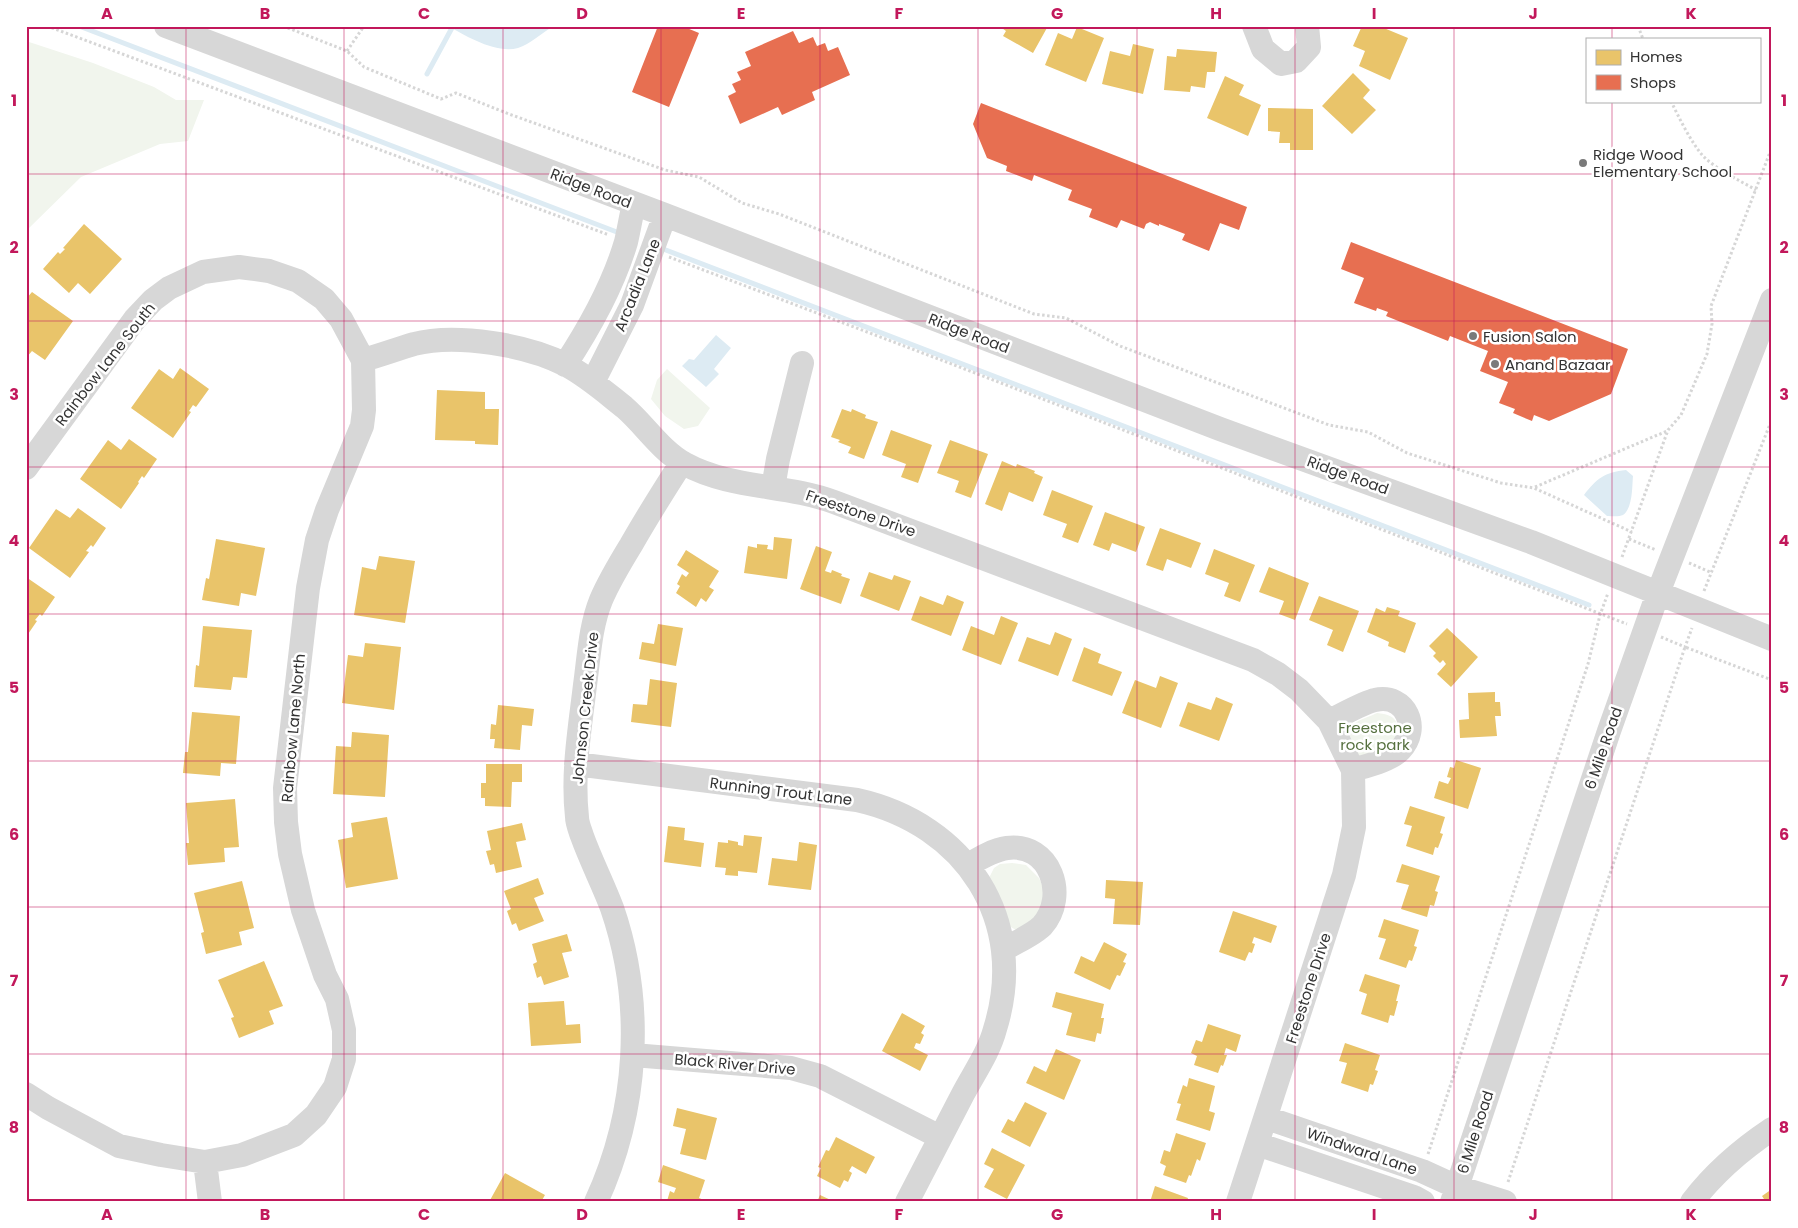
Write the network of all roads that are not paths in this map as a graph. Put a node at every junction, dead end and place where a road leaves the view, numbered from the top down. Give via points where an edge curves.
1 (166, 26) edge
2 (1254, 26) edge
3 (1307, 26) edge
4 (634, 204) junction
5 (665, 214) junction
6 (1772, 300) edge
7 (364, 360) junction
8 (802, 363) dead end
9 (564, 364) junction
10 (593, 382) junction
11 (682, 462) junction
12 (26, 468) edge
13 (773, 488) junction
14 (1658, 593) junction
15 (1772, 639) edge
16 (1329, 721) junction
17 (576, 764) junction
18 (1354, 770) junction
19 (968, 865) junction
20 (1003, 950) junction
21 (633, 1055) junction
22 (26, 1094) edge
23 (1266, 1118) junction
24 (1772, 1129) edge
25 (940, 1137) junction
26 (1257, 1144) junction
27 (204, 1162) junction
28 (1454, 1194) edge
29 (1504, 1201) edge
30 (210, 1202) edge
31 (596, 1202) edge
32 (907, 1202) edge
33 (1238, 1202) edge
34 (1423, 1202) edge
35 (1692, 1202) edge

1 - 4 street, Ridge Road
2 - 3 street via 1263,49 1281,64 1296,61 1308,47
4 - 5 street, Ridge Road
4 - 9 street, Arcadia Lane via 626,242 599,308
5 - 10 street, Arcadia Lane via 632,305
5 - 14 street, Ridge Road via 1202,422 1531,542
6 - 14 street, 6 Mile Road
7 - 9 street, Freestone Drive via 414,344 462,341 513,347
7 - 12 street, Rainbow Lane South via 341,319 324,299 298,281 268,271 239,267 203,272 169,288 153,300
7 - 27 street, Rainbow Lane North via 362,426 327,510 317,540 308,588 285,788 290,854 303,910 325,975 337,999 344,1030 344,1059 335,1086 316,1115 294,1135 242,1155
8 - 13 street
9 - 10 street, Freestone Drive
10 - 11 street, Freestone Drive
11 - 13 street, Freestone Drive via 729,481
11 - 17 street, Johnson Creek Drive via 622,559 600,602 592,630
13 - 16 street, Freestone Drive via 802,492 834,502 1253,660 1299,690
14 - 15 street, Ridge Road
14 - 28 street, 6 Mile Road
16 - 18 street, Freestone Drive
16 - 18 street via 1375,700 1400,705 1407,713 1410,731 1399,752
17 - 19 street, Running Trout Lane via 875,804 899,813 932,833
17 - 21 street, Johnson Creek Drive via 577,819 612,908 625,960 633,1017
18 - 23 street, Freestone Drive via 1354,827 1344,875
19 - 20 street, Running Trout Lane via 998,923
19 - 20 street via 992,852 1018,848 1032,852 1044,861 1053,878 1054,907 1048,917 1041,927
20 - 25 street, Running Trout Lane via 1004,983 996,1029
21 - 25 street, Black River Drive via 804,1071
21 - 31 street, Johnson Creek Drive via 614,1157
22 - 27 street via 119,1146
23 - 26 street, Freestone Drive
23 - 28 street, Windward Lane via 1422,1171
24 - 35 street via 1727,1164
25 - 32 street, Running Trout Lane
26 - 33 street, Freestone Drive
26 - 34 street, Windward Lane
27 - 30 street
28 - 29 street, Windward Lane

